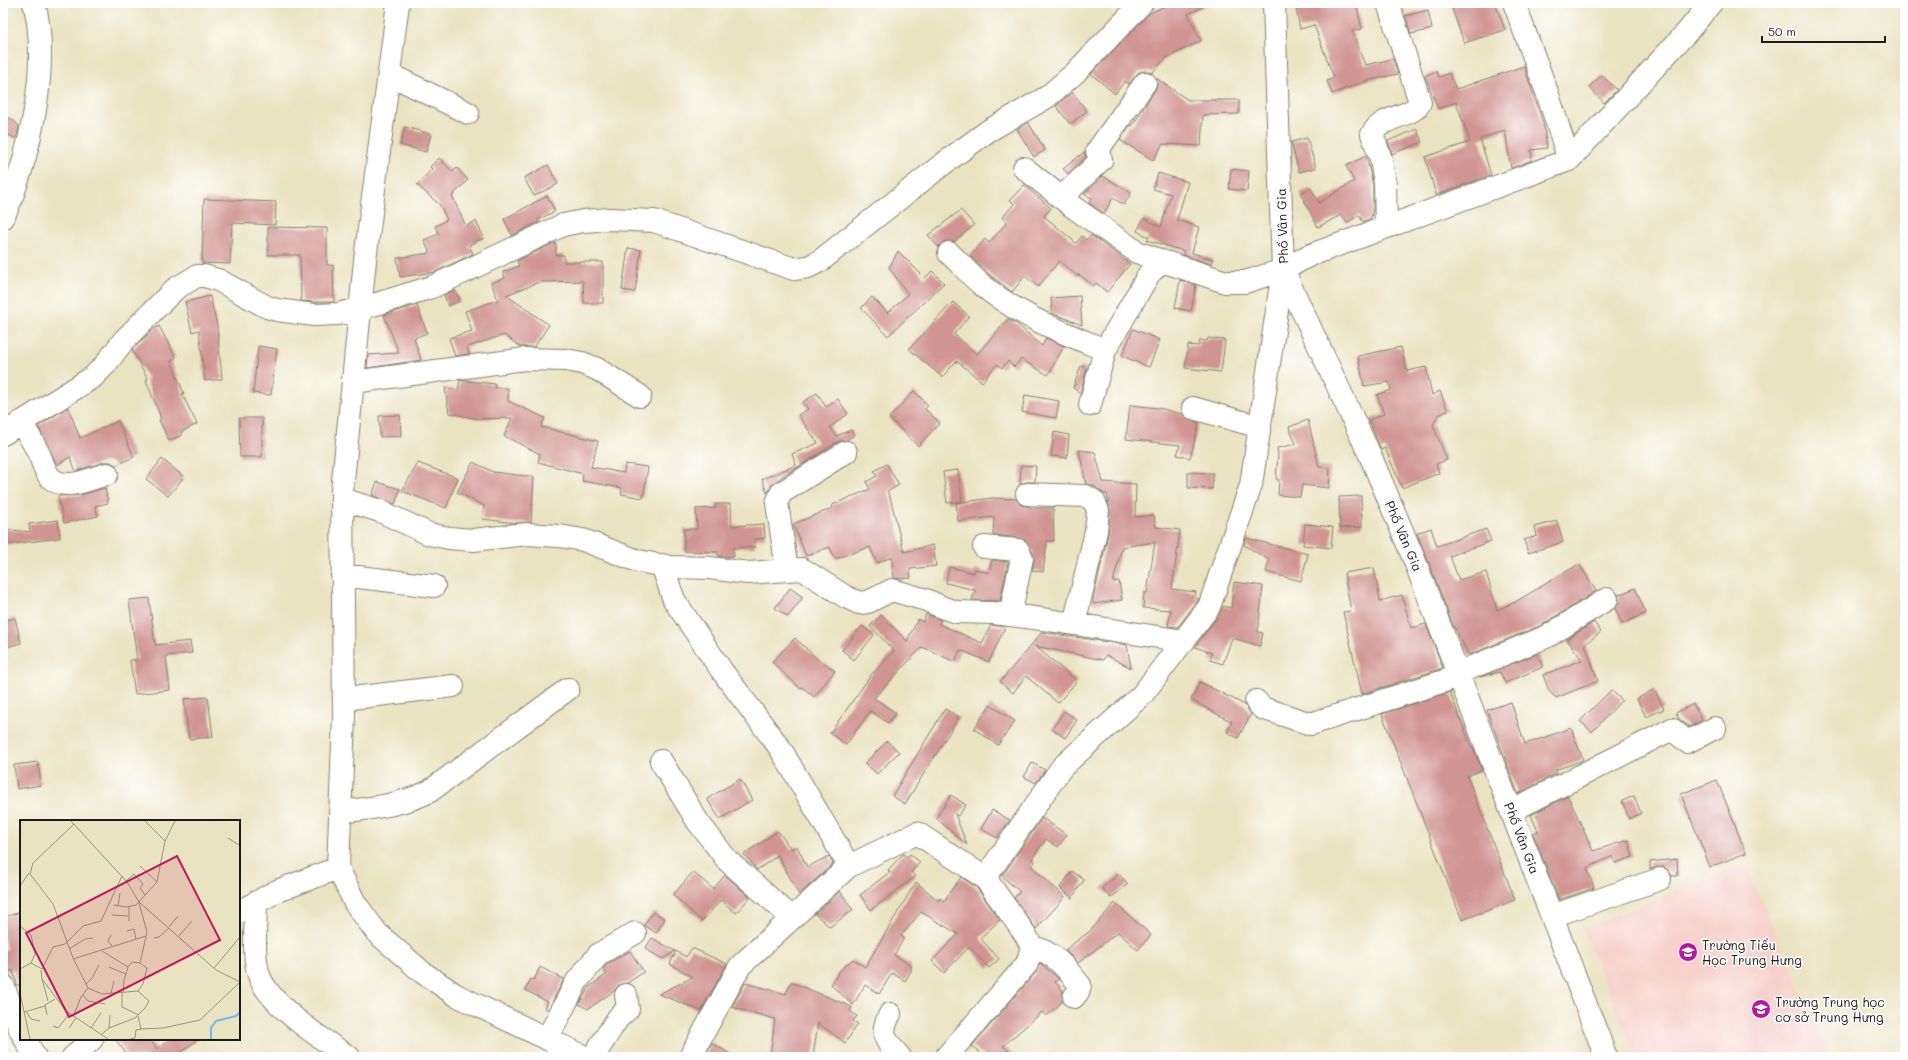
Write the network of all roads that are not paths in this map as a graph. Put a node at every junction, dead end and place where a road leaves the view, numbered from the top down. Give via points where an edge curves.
1 (34, 3) edge
2 (398, 3) edge
3 (1142, 3) edge
4 (1274, 3) edge
5 (1388, 3) edge
6 (1514, 3) edge
7 (1711, 3) edge
8 (389, 74) junction
9 (1145, 82) dead end
10 (468, 113) dead end
11 (1569, 160) junction
12 (1024, 168) dead end
13 (1061, 198) junction
14 (3, 218) edge
15 (1386, 227) junction
16 (950, 253) dead end
17 (1162, 261) junction
18 (1284, 270) junction
19 (360, 309) junction
20 (1105, 350) junction
21 (353, 382) junction
22 (640, 396) dead end
23 (1090, 405) dead end
24 (1193, 408) dead end
25 (22, 422) junction
26 (1260, 427) junction
27 (3, 434) edge
28 (846, 452) dead end
29 (107, 474) dead end
30 (1027, 494) dead end
31 (342, 499) junction
32 (984, 547) dead end
33 (662, 566) junction
34 (787, 570) junction
35 (342, 575) junction
36 (434, 586) dead end
37 (1606, 599) dead end
38 (1010, 615) junction
39 (1074, 624) junction
40 (1184, 641) junction
41 (1459, 675) junction
42 (453, 686) dead end
43 (568, 689) dead end
44 (344, 699) junction
45 (1256, 701) dead end
46 (1715, 728) dead end
47 (661, 761) dead end
48 (1512, 811) junction
49 (340, 812) junction
50 (850, 866) junction
51 (338, 868) junction
52 (985, 878) junction
53 (1660, 879) dead end
54 (248, 907) edge
55 (1552, 916) junction
56 (792, 918) junction
57 (635, 933) dead end
58 (1032, 947) junction
59 (3, 985) edge
60 (626, 995) dead end
61 (1074, 997) dead end
62 (890, 1014) dead end
63 (16, 1031) edge
64 (547, 1039) junction
65 (23, 1040) edge
66 (91, 1040) edge
67 (35, 1057) edge
68 (73, 1057) edge
69 (349, 1057) edge
70 (585, 1057) edge
71 (593, 1057) edge
72 (690, 1057) edge
73 (900, 1057) edge
74 (946, 1057) edge
75 (1606, 1057) edge

1 - 14 street via 40,49 37,96 26,153
2 - 8 street
3 - 19 street via 1075,73 1047,97 988,131 942,164 820,261 808,267 794,269 654,221 603,219 563,226 432,286
4 - 18 street, Phố Vân Gia
5 - 15 street via 1420,102 1415,110 1383,122 1372,134 1381,159
6 - 11 street
7 - 11 street
8 - 10 street
8 - 19 street
9 - 13 street via 1097,151 1101,160
11 - 15 street
12 - 13 street
13 - 17 street via 1137,252
15 - 18 street via 1308,256
16 - 20 street via 982,285 1012,307 1043,324
17 - 18 street via 1226,282 1245,282
17 - 20 street via 1149,274
18 - 26 street
18 - 41 street, Phố Vân Gia via 1373,462 1414,558
19 - 21 street
19 - 25 street via 338,314 314,315 277,310 218,280 198,276 175,289 124,340 93,377
20 - 23 street
21 - 22 street via 525,359 566,360 597,369
21 - 31 street
24 - 26 street
25 - 27 street
25 - 29 street via 39,453 46,474 52,480 60,484 70,484
26 - 40 street via 1251,485 1209,607
28 - 34 street via 781,493 777,503
30 - 39 street via 1086,496 1094,501 1098,511 1096,531
31 - 33 street via 380,511 429,534 473,540 527,534 565,537 583,540 638,561
31 - 35 street
32 - 38 street via 1018,550 1022,558
33 - 34 street via 748,573
33 - 50 street via 674,600 722,672 780,748
34 - 38 street via 807,571 858,603 868,602 892,590 957,612
35 - 36 street
35 - 44 street
37 - 41 street via 1548,636
38 - 39 street
39 - 40 street
40 - 52 street via 1142,695 1062,767
41 - 45 street via 1311,724 1262,708
41 - 48 street, Phố Vân Gia
42 - 44 street
43 - 49 street via 430,791 398,803
44 - 49 street
46 - 48 street via 1687,742 1672,729
47 - 56 street via 698,822 728,861
48 - 55 street, Phố Vân Gia
49 - 51 street
50 - 52 street via 917,833
50 - 56 street
51 - 54 street via 277,891
51 - 64 street via 354,903 377,933 422,972 456,995
52 - 58 street
53 - 55 street
54 - 69 street via 260,978 270,996 312,1033
55 - 75 street, Phố Vân Gia
56 - 72 street via 740,966
57 - 64 street via 599,954 577,981
58 - 61 street via 1045,950 1068,969 1080,985
58 - 74 street via 1027,964
59 - 63 street
60 - 71 street via 628,1009 615,1023
62 - 73 street via 884,1026 884,1038
64 - 70 street
65 - 67 street
66 - 68 street

